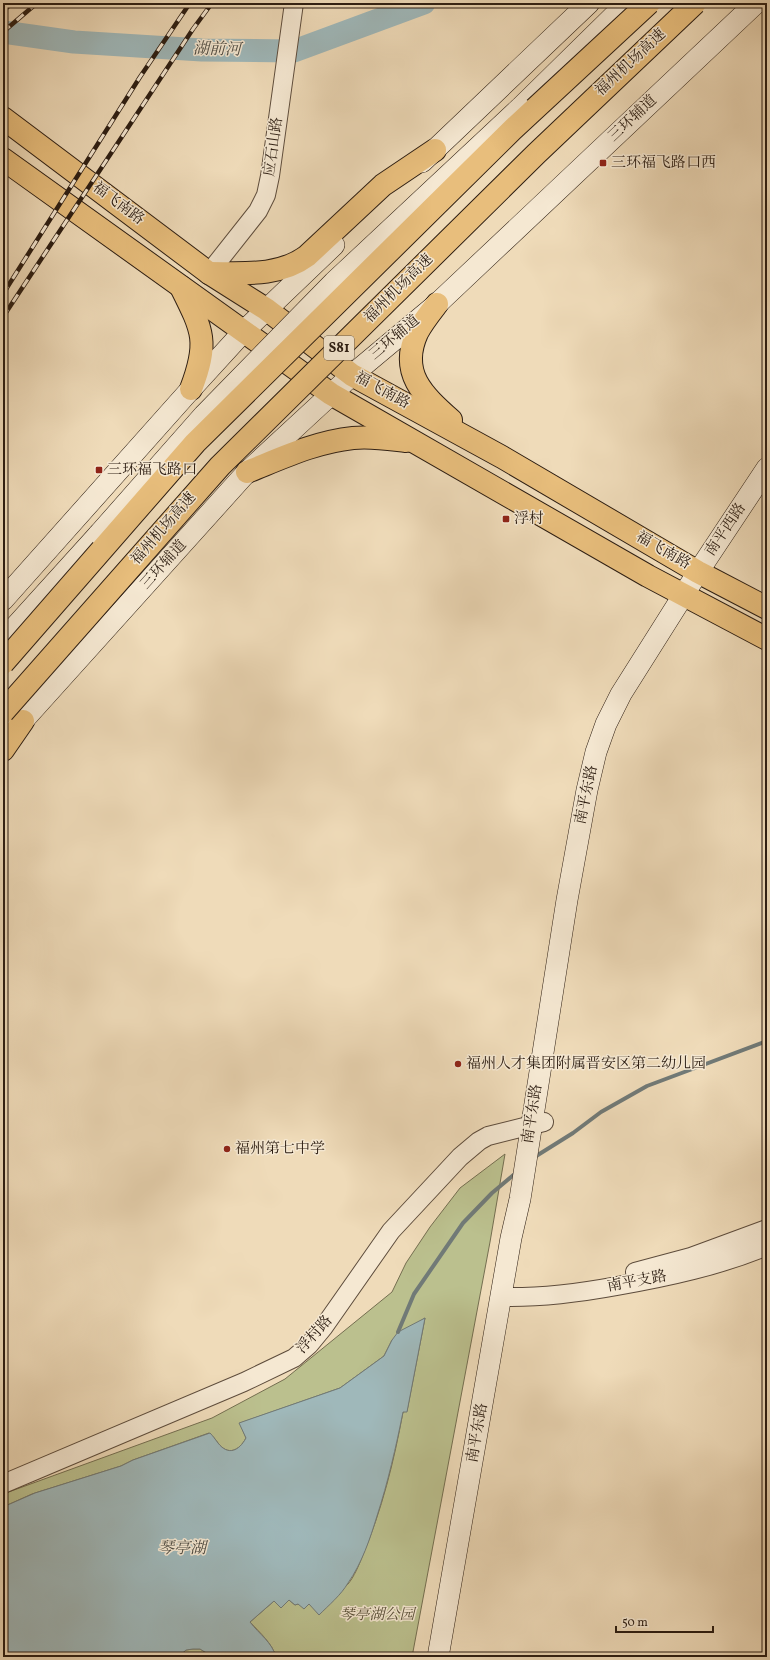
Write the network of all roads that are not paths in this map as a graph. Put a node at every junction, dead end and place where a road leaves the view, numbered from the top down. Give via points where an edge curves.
1 (294, 3) edge
2 (589, 3) edge
3 (627, 3) edge
4 (649, 3) edge
5 (695, 3) edge
6 (756, 3) edge
7 (3, 118) edge
8 (435, 150) junction
9 (3, 159) edge
10 (209, 273) junction
11 (181, 286) junction
12 (436, 304) junction
13 (266, 310) junction
14 (244, 331) junction
15 (352, 374) junction
16 (191, 389) junction
17 (331, 394) junction
18 (414, 442) junction
19 (502, 457) junction
20 (767, 468) edge
21 (247, 472) junction
22 (767, 493) edge
23 (704, 575) junction
24 (78, 576) junction
25 (690, 599) junction
26 (3, 600) edge
27 (767, 608) edge
28 (767, 639) edge
29 (3, 640) edge
30 (3, 657) edge
31 (3, 663) edge
32 (3, 712) edge
33 (23, 720) junction
34 (3, 744) edge
35 (3, 750) edge
36 (537, 1130) junction
37 (767, 1229) edge
38 (767, 1246) edge
39 (510, 1292) junction
40 (3, 1484) edge
41 (438, 1657) edge
42 (451, 1657) edge

1 - 10 street, 应石山路 via 266,195 251,220
2 - 8 main road
3 - 29 main road, bridge via 520,108 334,282 204,415
4 - 24 main road, 福州机场高速 / S81, bridge via 506,135 195,443
5 - 32 main road, 福州机场高速 / S81, bridge via 536,154 220,466
6 - 12 main road, 三环辅道
7 - 10 main road, 福飞南路
8 - 10 main road via 383,185 297,263 266,272
8 - 13 main road
9 - 11 main road, 福飞南路
10 - 13 main road, 福飞南路
11 - 14 main road, 福飞南路
11 - 16 main road via 200,328 202,343 198,369
12 - 15 main road, 三环辅道
12 - 19 main road via 418,332 410,353 414,377 426,397 451,420
13 - 14 main road
13 - 15 main road, 福飞南路
14 - 16 main road
14 - 17 main road, 福飞南路
15 - 17 main road, 三环辅道
15 - 19 main road, 福飞南路
16 - 26 main road
17 - 18 main road, 福飞南路
17 - 21 main road, 三环辅道
18 - 21 main road via 355,438 325,443
18 - 25 main road, 福飞南路
19 - 23 main road, 福飞南路
20 - 23 main road, 南平西路
21 - 33 main road, 三环辅道
22 - 23 main road, 南平西路
23 - 25 main road, 南平东路
23 - 27 main road, 福飞南路
24 - 30 main road, bridge
24 - 31 main road, 福州机场高速 / S81, bridge
25 - 28 main road, 福飞南路
25 - 36 main road, 南平东路 via 621,694 596,752 567,900
33 - 34 main road, 三环辅道
33 - 35 main road
36 - 39 main road, 南平东路 via 525,1196 511,1238
36 - 40 street, 浮村路 via 488,1136 460,1157 391,1231 323,1328 309,1346 294,1358 244,1382
37 - 39 street, 南平支路 via 712,1250 644,1270
38 - 39 street, 南平支路 via 666,1278 569,1294
39 - 41 main road, 南平东路
39 - 42 main road, 南平东路

